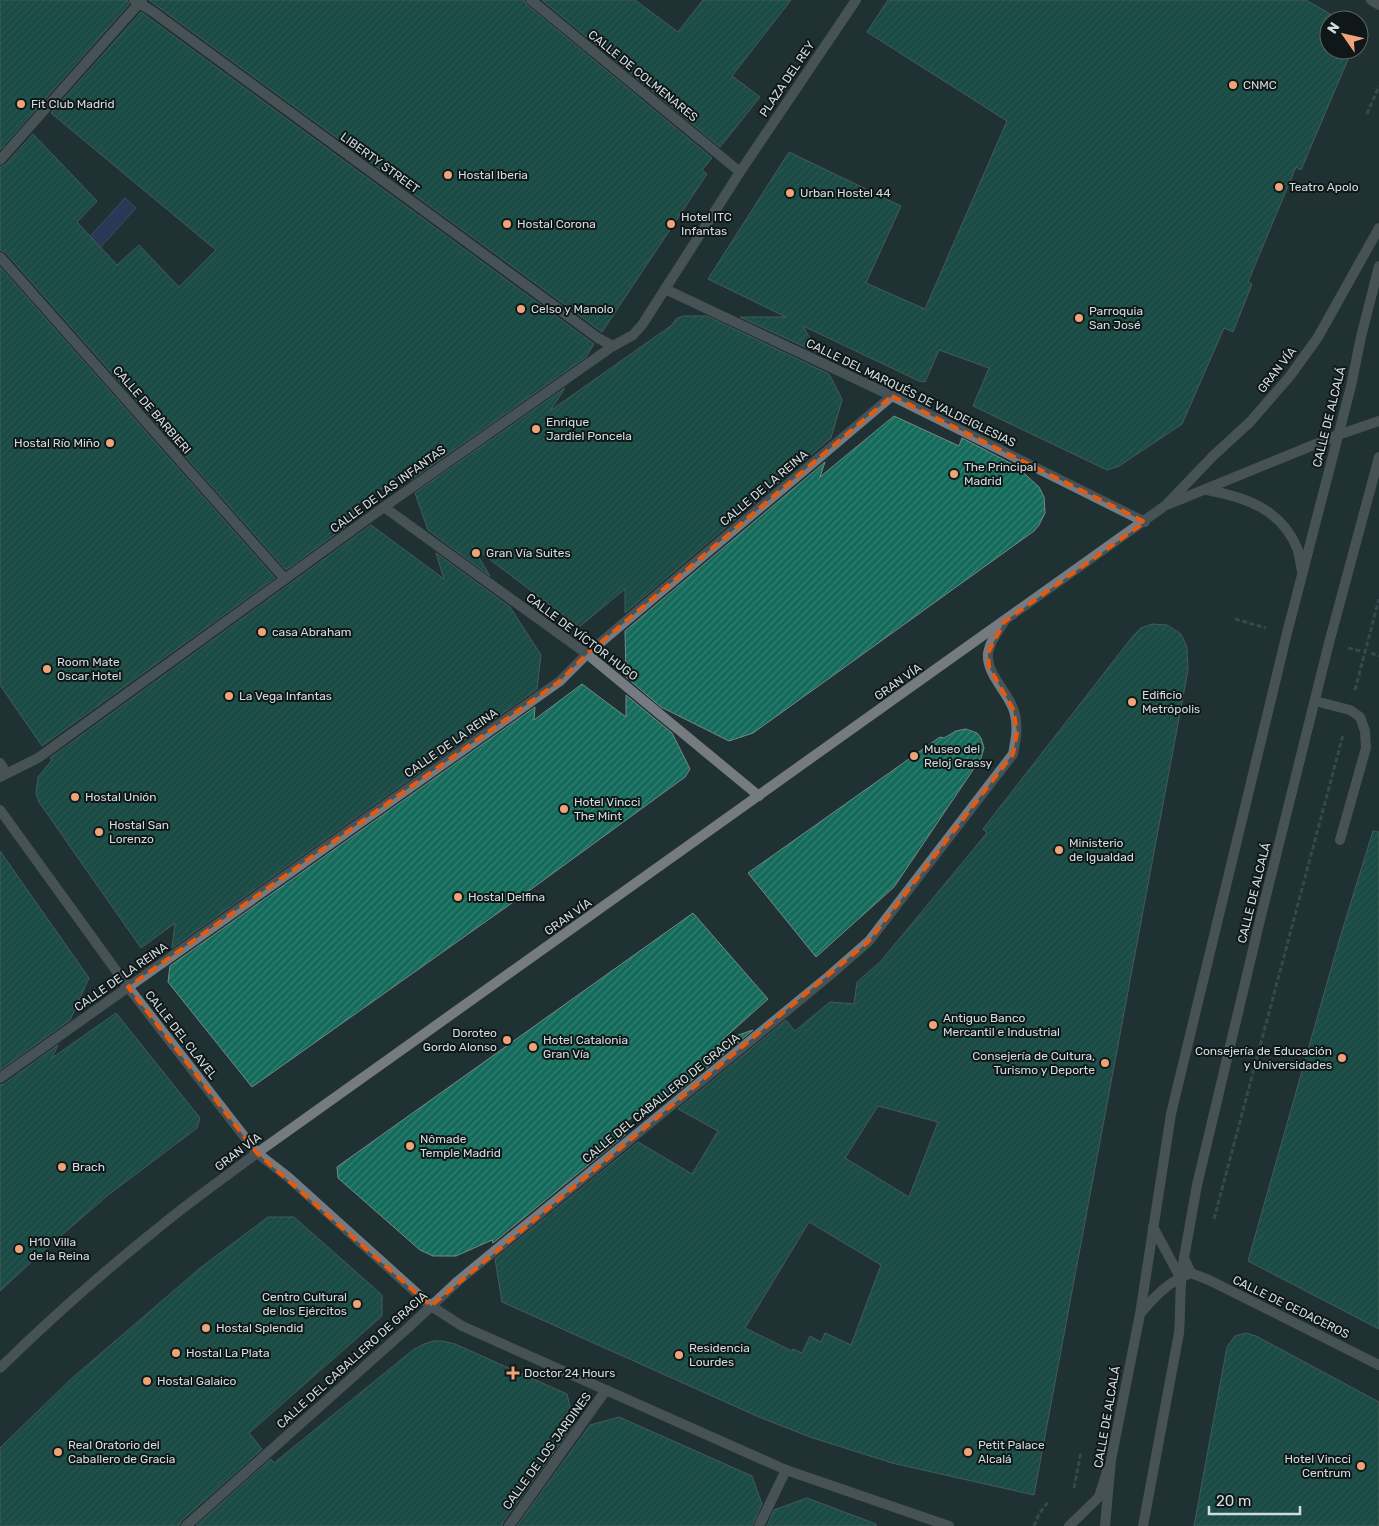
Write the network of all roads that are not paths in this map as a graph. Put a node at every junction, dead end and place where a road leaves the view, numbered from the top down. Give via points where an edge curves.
1 (531, 0) edge
2 (856, 0) edge
3 (1371, 0) edge
4 (138, 1) edge
5 (1379, 5) edge
6 (0, 160) edge
7 (740, 172) junction
8 (1379, 228) edge
9 (0, 257) edge
10 (1379, 266) edge
11 (664, 289) junction
12 (612, 346) junction
13 (892, 396) junction
14 (1379, 421) edge
15 (1338, 435) junction
16 (1379, 457) edge
17 (1206, 490) junction
18 (1166, 505) junction
19 (384, 507) junction
20 (1145, 522) junction
21 (1303, 574) junction
22 (285, 579) junction
23 (1004, 622) junction
24 (587, 654) junction
25 (1315, 701) junction
26 (0, 763) edge
27 (3, 775) edge
28 (759, 796) junction
29 (0, 810) edge
30 (1340, 840) dead end
31 (128, 987) junction
32 (0, 1078) edge
33 (258, 1153) junction
34 (1153, 1227) junction
35 (1184, 1258) junction
36 (1191, 1272) junction
37 (1180, 1276) junction
38 (431, 1306) junction
39 (1140, 1314) junction
40 (1379, 1365) edge
41 (0, 1368) edge
42 (606, 1390) junction
43 (1111, 1460) junction
44 (786, 1470) junction
45 (186, 1526) edge
46 (509, 1526) edge
47 (759, 1526) edge
48 (948, 1526) edge
49 (1069, 1526) edge
50 (1105, 1526) edge
51 (1143, 1526) edge

1 - 7 street, CALLE DE COLMENARES
2 - 7 street, PLAZA DEL REY
3 - 5 street
4 - 6 street
4 - 12 street, LIBERTY STREET
7 - 11 street, CALLE DE LAS INFANTAS
8 - 18 street, GRAN VÍA via 1318,337 1290,376 1250,422
9 - 22 street, CALLE DE BARBIERI
10 - 15 street, CALLE DE ALCALÁ
11 - 12 street, CALLE DE LAS INFANTAS via 642,325
11 - 13 street, CALLE DEL MARQUÉS DE VALDEIGLESIAS
12 - 19 street, CALLE DE LAS INFANTAS
13 - 20 street, CALLE DEL MARQUÉS DE VALDEIGLESIAS
13 - 24 street, CALLE DE LA REINA
14 - 15 street, GRAN VÍA
15 - 17 street, GRAN VÍA
15 - 21 street, CALLE DE ALCALÁ
16 - 25 street, CALLE DE ALCALÁ
17 - 18 street, GRAN VÍA
17 - 21 street, CALLE DE ALCALÁ via 1235,495 1269,513 1285,528 1297,548
18 - 20 street, GRAN VÍA
19 - 22 street, CALLE DE LAS INFANTAS
19 - 24 street, CALLE DE VÍCTOR HUGO
20 - 23 street, GRAN VÍA
21 - 34 street, CALLE DE ALCALÁ via 1177,1088
22 - 27 street, CALLE DE LAS INFANTAS via 38,758
23 - 28 street, GRAN VÍA
23 - 38 street, CALLE DEL CABALLERO DE GRACIA via 992,640 988,653 989,668 1014,709 1017,732 1013,754 869,940
24 - 28 street, CALLE DE VÍCTOR HUGO
24 - 31 street, CALLE DE LA REINA via 560,681
25 - 30 street via 1350,710 1360,718 1365,731 1366,748
25 - 35 street, CALLE DE ALCALÁ via 1197,1185
26 - 27 street
28 - 33 street, GRAN VÍA
29 - 31 street, CALLE DEL CLAVEL
31 - 32 street, CALLE DE LA REINA
31 - 33 street, CALLE DEL CLAVEL
33 - 38 street, CALLE DEL CLAVEL
33 - 41 street, GRAN VÍA via 116,1262
34 - 37 street
34 - 39 street, CALLE DE ALCALÁ
35 - 36 street
35 - 37 street, CALLE DE ALCALÁ
36 - 37 street, CALLE DE ALCALÁ
36 - 40 street, CALLE DE CEDACEROS
37 - 39 street, CALLE DE ALCALÁ via 1155,1295
37 - 51 street via 1179,1333
38 - 42 street, CALLE DEL CLAVEL via 462,1326
38 - 45 street, CALLE DEL CABALLERO DE GRACIA
39 - 43 street, CALLE DE ALCALÁ
42 - 44 street, CALLE DEL CLAVEL
42 - 46 street, CALLE DE LOS JARDINES
43 - 49 street via 1099,1497
43 - 50 street, CALLE DE ALCALÁ
44 - 47 street
44 - 48 street, CALLE DEL CLAVEL

